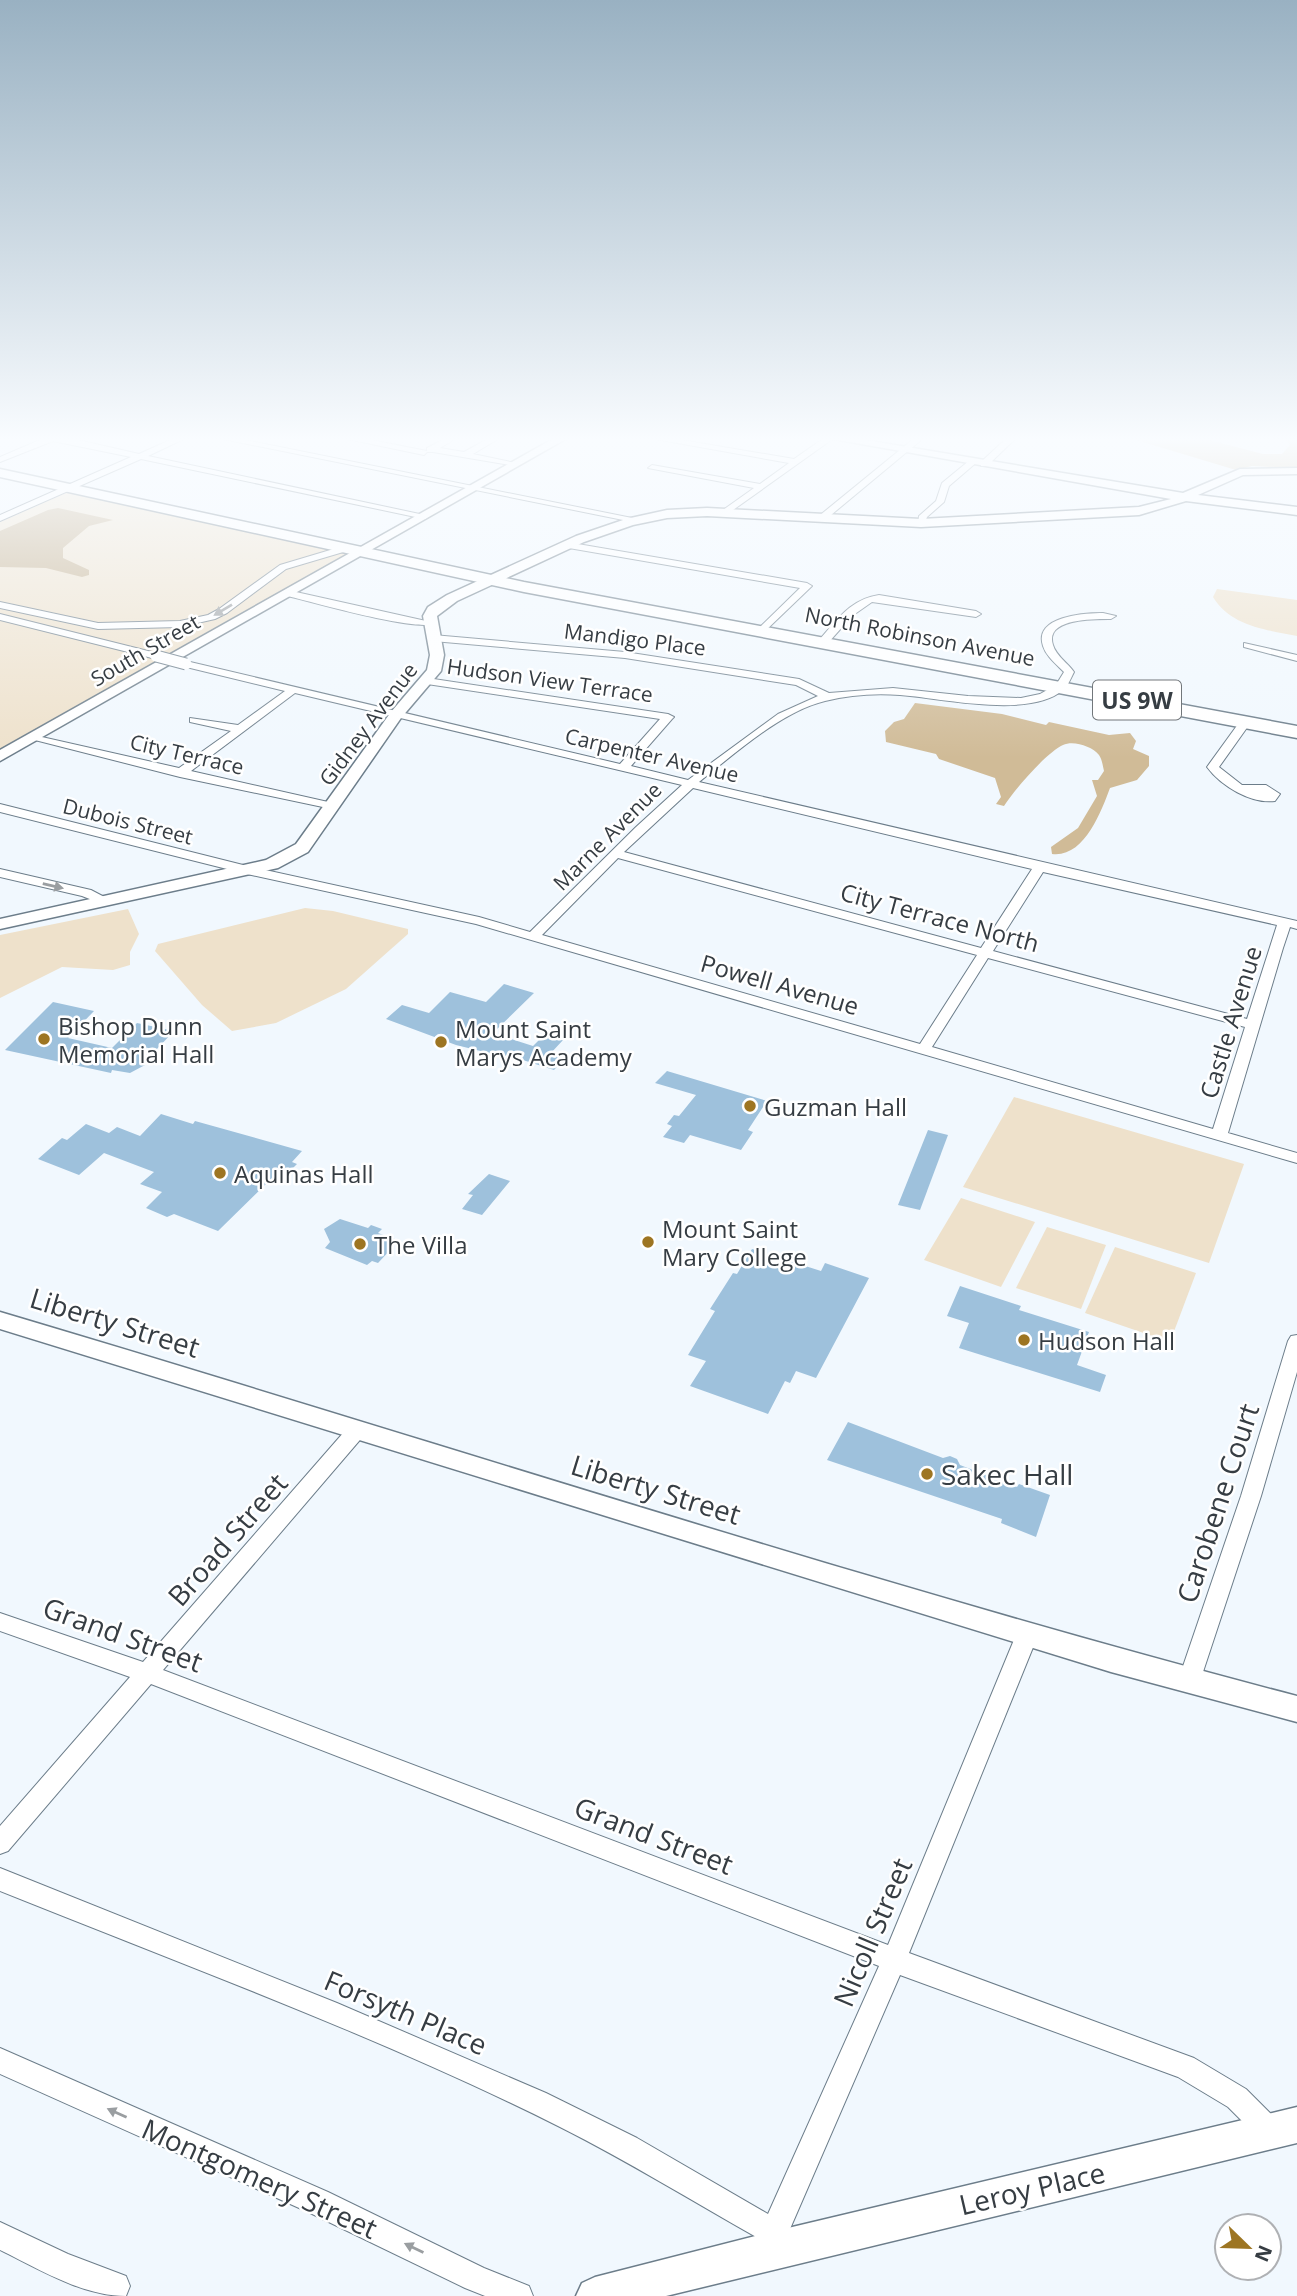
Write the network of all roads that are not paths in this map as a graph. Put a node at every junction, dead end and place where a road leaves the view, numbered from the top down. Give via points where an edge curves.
1 (323, 543) edge
2 (369, 543) edge
3 (571, 543) edge
4 (566, 545) junction
5 (355, 550) junction
6 (492, 580) junction
7 (287, 593) junction
8 (0, 605) edge
9 (976, 614) dead end
10 (1111, 616) dead end
11 (0, 617) edge
12 (430, 623) junction
13 (763, 630) junction
14 (433, 638) junction
15 (824, 641) junction
16 (1248, 645) dead end
17 (1297, 658) edge
18 (427, 681) junction
19 (1063, 686) junction
20 (293, 690) junction
21 (828, 697) junction
22 (396, 715) junction
23 (194, 720) dead end
24 (1245, 722) junction
25 (240, 729) junction
26 (1297, 732) edge
27 (33, 738) junction
28 (0, 757) edge
29 (623, 768) junction
30 (180, 773) junction
31 (688, 783) junction
32 (1243, 788) dead end
33 (333, 807) junction
34 (0, 808) edge
35 (615, 855) junction
36 (1040, 867) junction
37 (247, 870) junction
38 (0, 873) edge
39 (105, 901) junction
40 (1291, 923) edge
41 (0, 924) edge
42 (533, 936) junction
43 (984, 953) junction
44 (1252, 1025) junction
45 (923, 1050) junction
46 (1219, 1135) junction
47 (1297, 1158) edge
48 (0, 1320) edge
49 (1297, 1341) edge
50 (358, 1429) junction
51 (0, 1622) edge
52 (1027, 1635) junction
53 (149, 1674) junction
54 (1189, 1681) junction
55 (1297, 1709) edge
56 (0, 1843) edge
57 (0, 1879) edge
58 (894, 1959) junction
59 (0, 2061) edge
60 (1284, 2128) edge
61 (0, 2236) edge
62 (770, 2242) junction
63 (116, 2286) dead end
64 (519, 2296) edge
65 (595, 2296) edge

1 - 5 highway, North Robinson Avenue / US 9W
2 - 5 street, South Street
3 - 4 street
4 - 6 street
4 - 13 street via 807,586
5 - 6 highway, North Robinson Avenue / US 9W
5 - 7 street, South Street
5 -> 8 street via 283,567 223,611 188,622 98,626
6 - 12 street via 440,604
6 - 13 highway, North Robinson Avenue / US 9W
7 - 12 street
7 - 27 street, South Street
9 - 15 street via 868,599
10 - 19 street via 1066,620 1048,631 1048,646 1069,672
11 - 20 street, Carpenter Avenue, bridge
12 - 14 street, Gidney Avenue
13 - 15 highway, North Robinson Avenue / US 9W
14 - 18 street, Gidney Avenue via 437,662
14 - 21 street, Mandigo Place via 639,657 799,682
15 - 19 highway, North Robinson Avenue / US 9W
16 - 17 street
18 - 22 street, Gidney Avenue
18 - 29 street, Hudson View Terrace via 668,717
19 - 21 street, Marne Avenue via 1023,702 899,691
19 - 24 highway, North Robinson Avenue / US 9W
20 - 22 street, Carpenter Avenue
20 - 25 street
21 - 31 street, Marne Avenue via 798,706
22 - 29 street, Carpenter Avenue
22 - 33 street, Gidney Avenue
23 - 25 street
24 - 26 highway, North Robinson Avenue / US 9W
24 - 32 street via 1213,766
25 - 30 street
27 - 28 street, South Street
27 - 30 street, City Terrace
29 - 31 street, Carpenter Avenue
30 - 33 street, City Terrace
31 - 35 street, Marne Avenue
31 - 36 street, Carpenter Avenue
33 - 37 street, Gidney Avenue via 302,848 272,864
34 - 37 street, Dubois Street
35 - 42 street, Marne Avenue
35 - 43 street, City Terrace North
36 - 40 street, Carpenter Avenue
36 - 43 street
37 - 39 street, Gidney Avenue
37 - 42 street, Powell Avenue
38 -> 39 street
39 - 41 street, Gidney Avenue
40 - 44 street, Castle Avenue via 1266,973
42 - 45 street, Powell Avenue
43 - 44 street, City Terrace North
43 - 45 street
44 - 46 street, Castle Avenue
45 - 46 street, Powell Avenue
46 - 47 street, Powell Avenue
48 - 50 street, Liberty Street
49 - 54 street, Carobene Court
50 - 52 street, Liberty Street
50 - 53 street, Broad Street
51 - 53 street, Grand Street
52 - 54 street, Liberty Street
52 - 58 street, Nicoll Street
53 - 56 street, Broad Street
53 - 58 street, Grand Street
54 - 55 street, Liberty Street
57 - 62 street, Forsyth Place via 539,2102 637,2154
58 - 60 street, Grand Street via 1185,2067
58 - 62 street, Nicoll Street
64 -> 59 street, Montgomery Street
60 - 62 street, Leroy Place
61 - 63 street
62 - 65 street, Leroy Place

